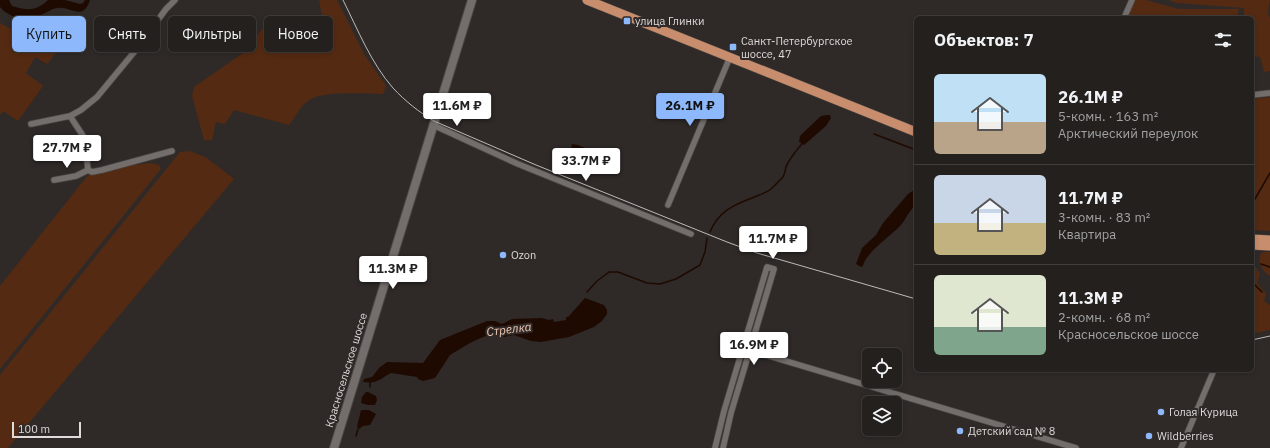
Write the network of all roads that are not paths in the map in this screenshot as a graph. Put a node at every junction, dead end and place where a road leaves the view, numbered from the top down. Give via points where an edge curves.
1 (175, 0) edge
2 (472, 0) edge
3 (587, 0) edge
4 (601, 0) edge
5 (1132, 0) edge
6 (1125, 16) edge
7 (730, 57) junction
8 (1270, 93) edge
9 (1254, 95) edge
10 (70, 116) junction
11 (31, 124) dead end
12 (433, 125) junction
13 (914, 126) edge
14 (914, 131) edge
15 (172, 150) dead end
16 (88, 170) junction
17 (54, 180) dead end
18 (668, 205) dead end
19 (691, 234) dead end
20 (1254, 239) edge
21 (1270, 240) edge
22 (1254, 245) edge
23 (1270, 246) edge
24 (749, 350) junction
25 (1213, 372) edge
26 (334, 448) edge
27 (715, 448) edge
28 (723, 448) edge
29 (1076, 448) edge
30 (1181, 448) edge

1 - 10 street via 96,97
2 - 12 main road, Красносельское шоссе
3 - 7 main road
4 - 13 main road
5 - 6 street
7 - 14 main road
7 - 18 street
8 - 9 street
10 - 11 street
10 - 16 street via 89,145
12 - 19 street via 518,164
12 - 26 main road, Красносельское шоссе
15 - 16 street via 102,170
16 - 17 street via 76,176
20 - 21 main road
22 - 23 main road
24 - 27 street via 774,270 767,267
24 - 28 street
24 - 29 street
25 - 30 street

